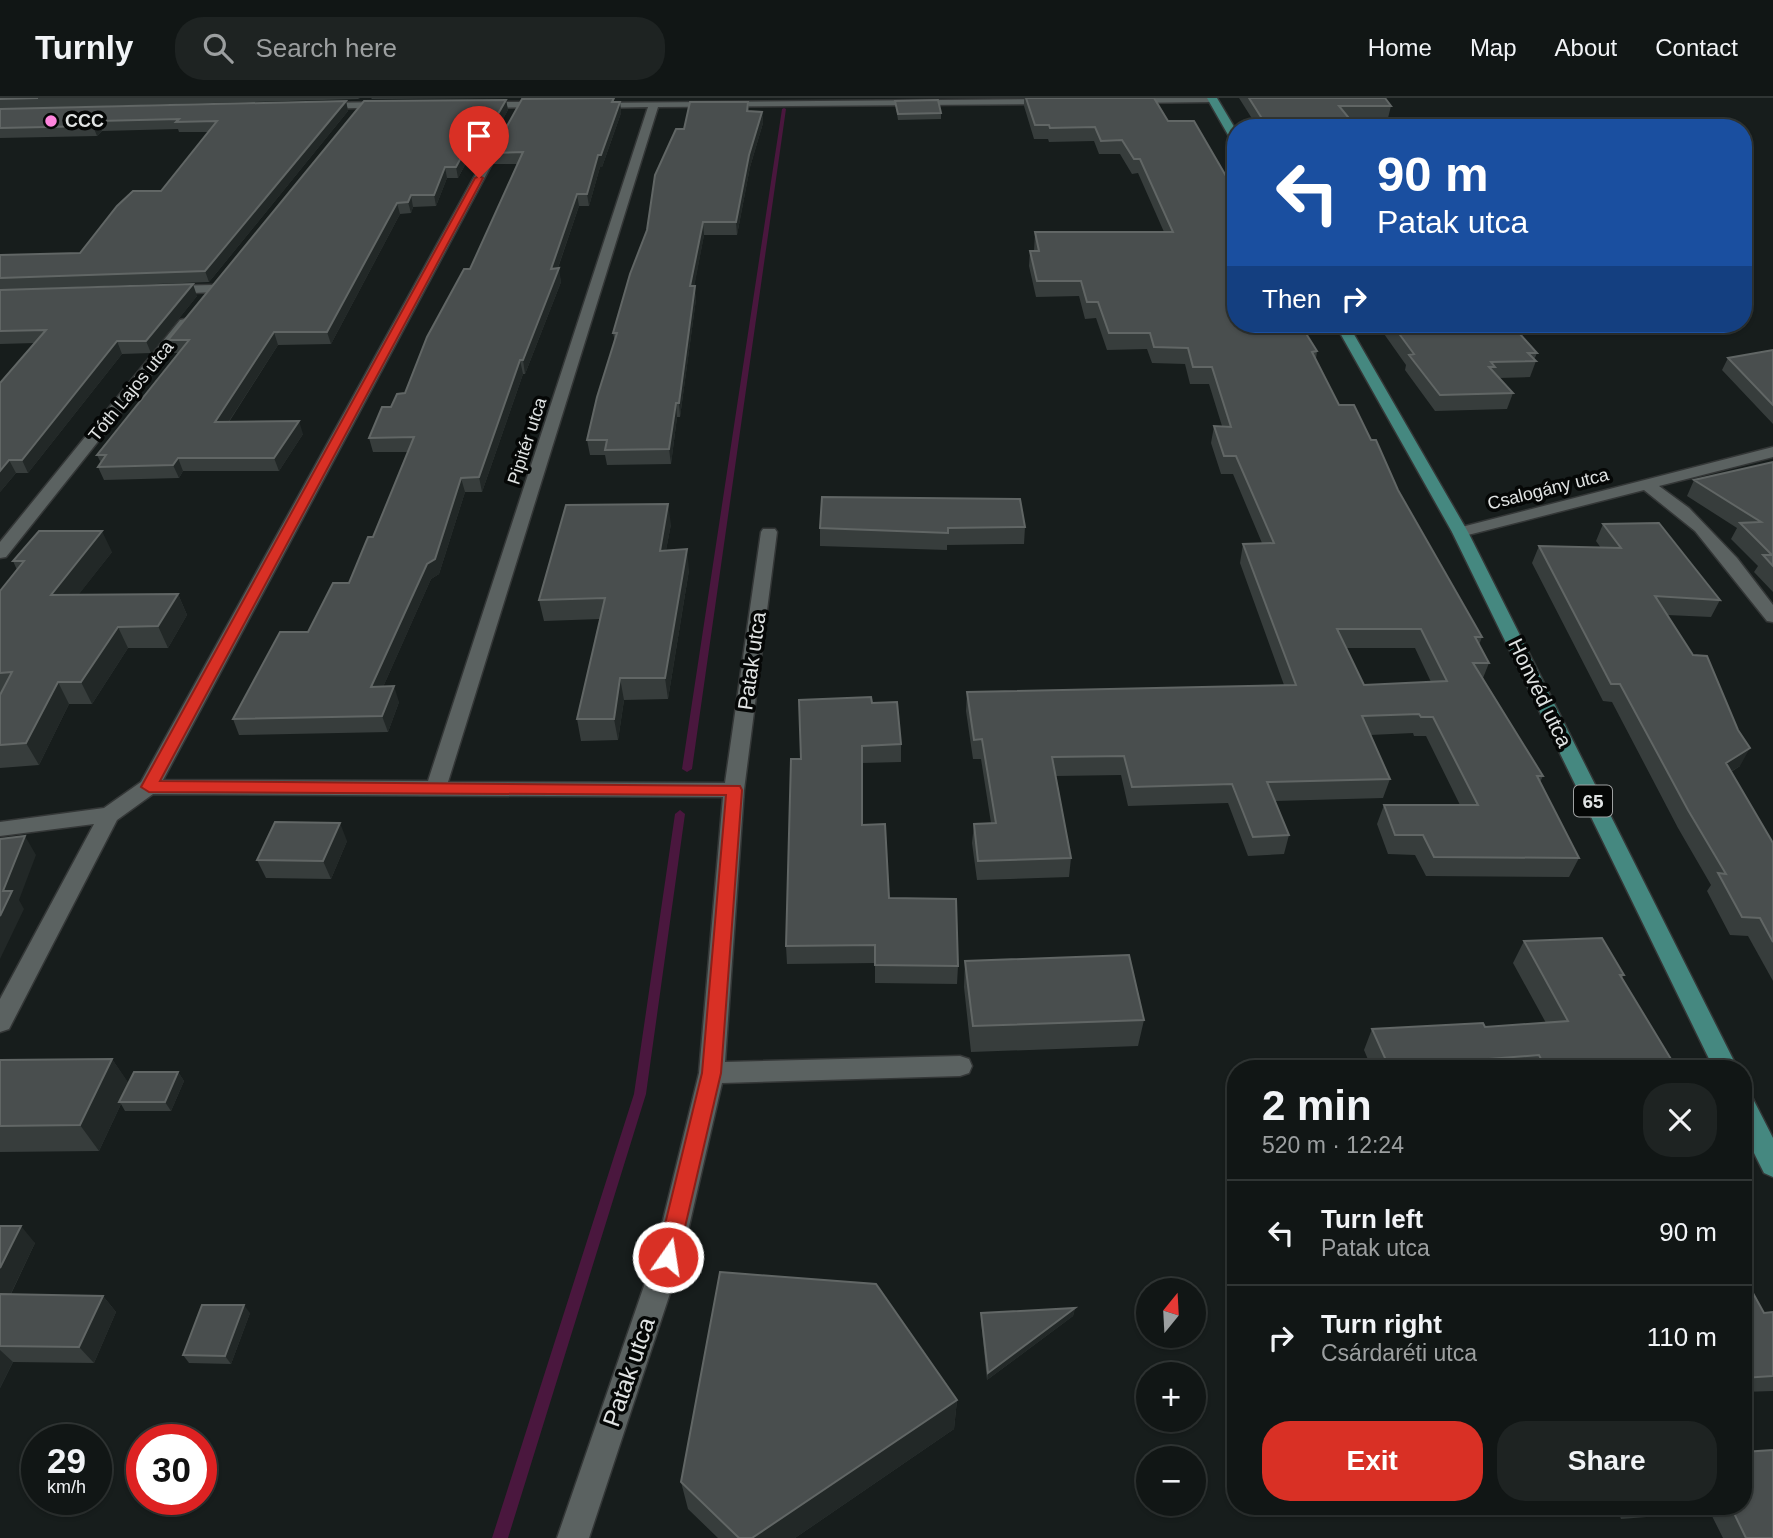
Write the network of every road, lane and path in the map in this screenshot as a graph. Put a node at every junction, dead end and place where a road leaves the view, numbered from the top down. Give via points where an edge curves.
1 (1212, 99) edge
2 (1117, 100) edge
3 (751, 101) edge
4 (1063, 101) edge
5 (520, 102) edge
6 (645, 102) edge
7 (400, 105) edge
8 (466, 105) edge
9 (558, 105) edge
10 (585, 105) edge
11 (305, 107) edge
12 (360, 107) edge
13 (1227, 125) edge
14 (160, 290) edge
15 (1346, 333) edge
16 (1773, 452) edge
17 (1646, 484) junction
18 (769, 532) dead end
19 (1460, 532) junction
20 (0, 553) edge
21 (1773, 617) edge
22 (149, 787) junction
23 (436, 788) junction
24 (734, 790) junction
25 (109, 816) junction
26 (0, 829) edge
27 (0, 1022) edge
28 (1722, 1060) edge
29 (960, 1066) dead end
30 (712, 1073) junction
31 (1752, 1123) edge
32 (1773, 1165) edge
33 (573, 1538) edge

1 - 2 street
1 - 13 main road
3 - 4 street
3 - 6 street
5 - 8 street
5 - 9 street
5 - 22 street
6 - 10 street
6 - 23 street, Pipitér utca
7 - 12 street
11 - 12 street
14 - 20 street, Tóth Lajos utca via 209,294
15 - 19 main road, Honvéd utca / 65
16 - 17 street, Csalogány utca
17 - 19 street, Csalogány utca
17 - 21 street via 1700,525
18 - 24 street, Patak utca
19 - 28 main road, Honvéd utca / 65
22 - 23 street
22 - 25 street
23 - 24 street
24 - 30 street, Patak utca
25 - 26 street
25 - 27 street
29 - 30 street
30 - 33 street, Patak utca via 668,1257
31 - 32 main road

